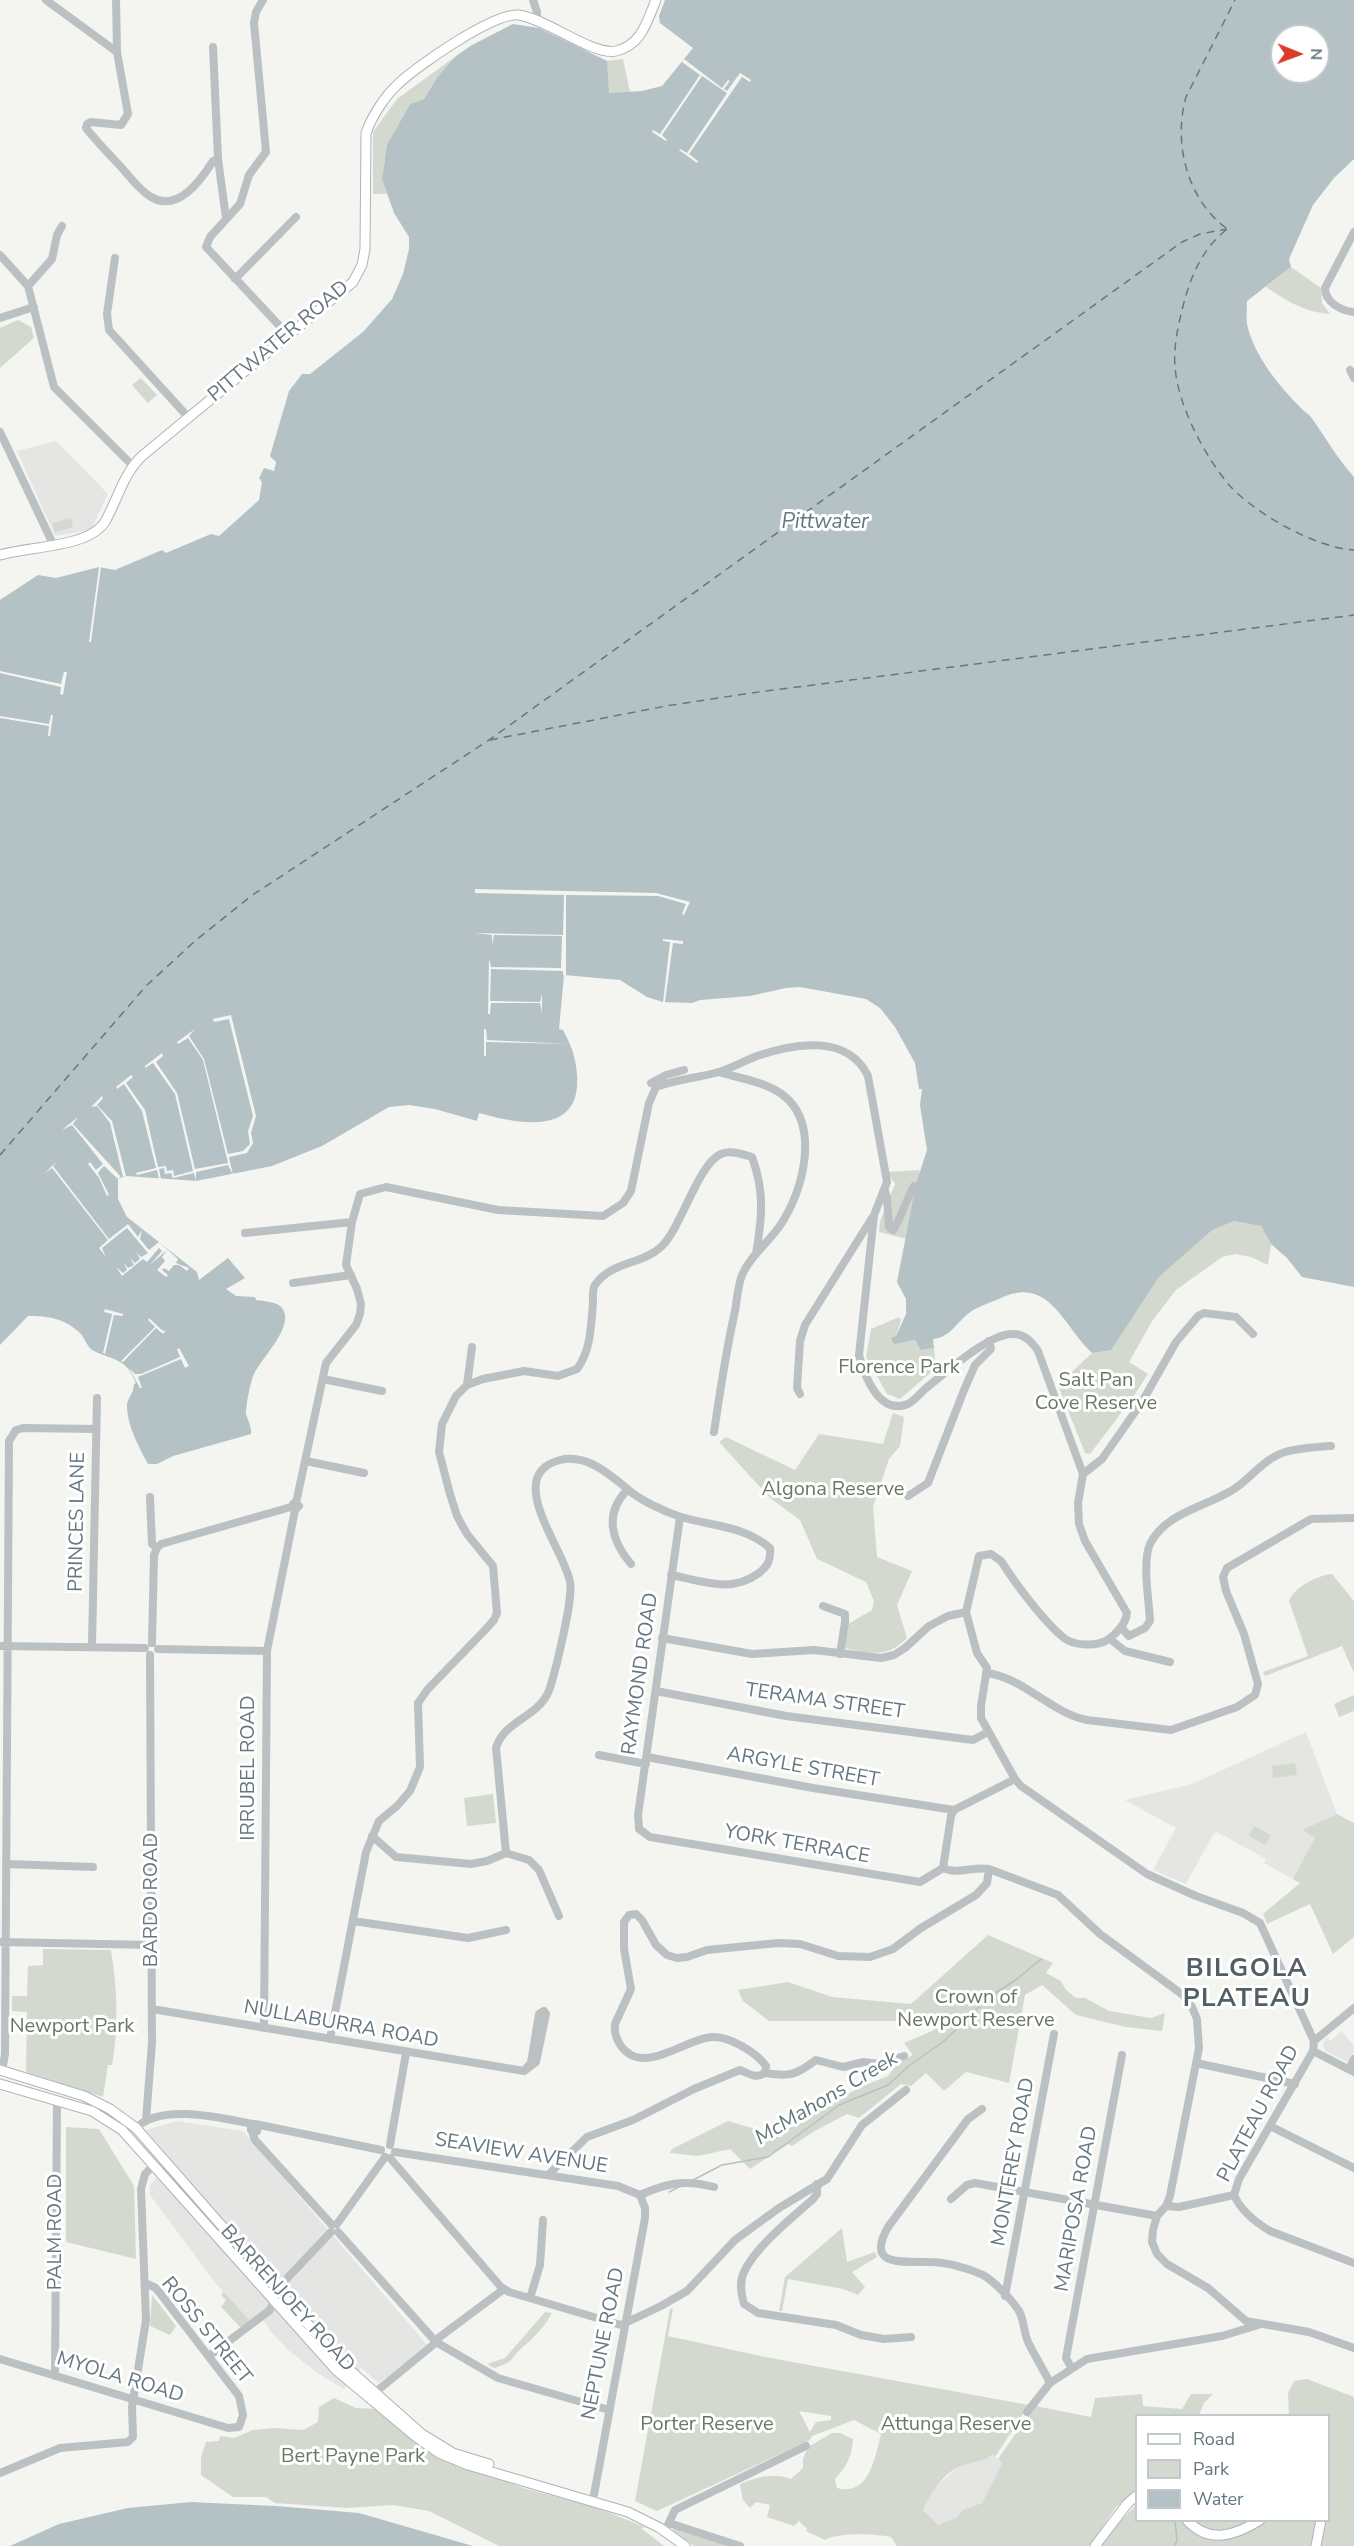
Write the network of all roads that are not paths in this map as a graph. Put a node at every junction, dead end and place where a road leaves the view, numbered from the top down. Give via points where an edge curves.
1 (46, 0) edge
2 (116, 0) edge
3 (263, 0) edge
4 (533, 0) edge
5 (656, 0) edge
6 (537, 19) junction
7 (213, 47) dead end
8 (117, 52) junction
9 (218, 159) junction
10 (296, 217) dead end
11 (226, 218) junction
12 (62, 226) dead end
13 (1354, 232) edge
14 (0, 255) edge
15 (115, 258) dead end
16 (235, 279) junction
17 (28, 286) junction
18 (34, 307) junction
19 (1354, 312) edge
20 (0, 318) edge
21 (289, 336) junction
22 (1350, 370) dead end
23 (1354, 378) edge
24 (188, 417) junction
25 (0, 432) edge
26 (133, 466) junction
27 (53, 544) junction
28 (0, 555) edge
29 (684, 1070) dead end
30 (718, 1072) junction
31 (651, 1083) dead end
32 (914, 1186) dead end
33 (885, 1191) junction
34 (874, 1215) junction
35 (352, 1221) junction
36 (245, 1233) dead end
37 (756, 1254) junction
38 (351, 1275) junction
39 (293, 1283) dead end
40 (1253, 1334) dead end
41 (989, 1341) junction
42 (472, 1347) dead end
43 (323, 1379) junction
44 (467, 1385) junction
45 (382, 1392) dead end
46 (800, 1394) dead end
47 (97, 1398) dead end
48 (96, 1429) junction
49 (714, 1432) dead end
50 (1331, 1446) dead end
51 (306, 1461) junction
52 (364, 1473) dead end
53 (1083, 1474) junction
54 (4, 1490) edge
55 (627, 1490) junction
56 (908, 1496) dead end
57 (150, 1497) dead end
58 (294, 1507) junction
59 (680, 1516) junction
60 (1354, 1518) edge
61 (157, 1548) junction
62 (630, 1564) dead end
63 (671, 1575) junction
64 (823, 1606) dead end
65 (966, 1612) junction
66 (1121, 1627) junction
67 (662, 1638) junction
68 (1110, 1639) junction
69 (3, 1646) edge
70 (92, 1646) junction
71 (151, 1649) junction
72 (267, 1651) junction
73 (840, 1654) junction
74 (1170, 1662) dead end
75 (986, 1673) junction
76 (656, 1691) junction
77 (988, 1732) junction
78 (3, 1740) edge
79 (599, 1755) dead end
80 (647, 1761) junction
81 (1015, 1779) junction
82 (954, 1810) junction
83 (643, 1834) joint
84 (372, 1836) junction
85 (506, 1852) junction
86 (6, 1864) junction
87 (93, 1867) dead end
88 (943, 1868) junction
89 (989, 1869) junction
90 (559, 1916) dead end
91 (353, 1921) junction
92 (506, 1930) dead end
93 (2, 1942) edge
94 (152, 1946) junction
95 (1354, 2008) edge
96 (152, 2009) junction
97 (264, 2028) junction
98 (1054, 2034) dead end
99 (330, 2039) junction
100 (1314, 2041) junction
101 (1313, 2051) junction
102 (406, 2053) junction
103 (1122, 2055) dead end
104 (904, 2056) dead end
105 (1354, 2059) edge
106 (1196, 2063) junction
107 (1351, 2070) edge
108 (524, 2071) junction
109 (1, 2072) edge
110 (765, 2073) junction
111 (0, 2084) edge
112 (1295, 2084) junction
113 (60, 2089) junction
114 (906, 2090) dead end
115 (57, 2101) junction
116 (982, 2109) dead end
117 (146, 2120) junction
118 (1270, 2126) junction
119 (136, 2128) junction
120 (255, 2128) junction
121 (128, 2136) junction
122 (156, 2150) junction
123 (388, 2152) junction
124 (154, 2165) junction
125 (171, 2167) junction
126 (1354, 2168) edge
127 (548, 2175) junction
128 (817, 2184) junction
129 (714, 2187) dead end
130 (1026, 2192) junction
131 (640, 2195) junction
132 (1234, 2196) junction
133 (951, 2199) dead end
134 (1094, 2205) junction
135 (1166, 2206) junction
136 (1157, 2216) junction
137 (543, 2220) dead end
138 (335, 2228) junction
139 (1354, 2263) edge
140 (145, 2283) junction
141 (504, 2289) junction
142 (276, 2290) junction
143 (1005, 2296) junction
144 (530, 2298) junction
145 (274, 2301) junction
146 (625, 2322) junction
147 (1259, 2325) junction
148 (911, 2337) dead end
149 (436, 2342) junction
150 (1354, 2348) edge
151 (209, 2356) junction
152 (0, 2359) edge
153 (1071, 2367) junction
154 (54, 2376) junction
155 (1050, 2383) junction
156 (371, 2395) junction
157 (134, 2399) junction
158 (609, 2410) junction
159 (1028, 2412) dead end
160 (231, 2429) joint
161 (806, 2446) dead end
162 (0, 2473) edge
163 (1135, 2498) edge
164 (593, 2500) junction
165 (1190, 2522) edge
166 (1256, 2522) edge
167 (1321, 2522) edge
168 (667, 2527) junction
169 (685, 2546) edge
170 (740, 2546) edge
171 (1095, 2546) edge
172 (1316, 2546) edge

1 - 8 street
2 - 8 street
3 - 11 street via 254,23 266,152 251,170 240,204
4 - 6 street
5 - 6 main road, PITTWATER ROAD via 638,39 613,51 598,49
6 - 21 main road, PITTWATER ROAD via 513,15 490,22 390,92 366,133 366,238 360,271 343,292
7 - 9 street
8 - 9 street via 128,117 119,126 91,122 86,126 125,172 148,195 166,200 190,190
9 - 11 street
10 - 16 street
11 - 16 street via 206,247
12 - 17 street via 52,259
13 - 19 street via 1325,288 1328,298 1341,309
14 - 17 street
15 - 24 street via 107,314 109,330
16 - 21 street
17 - 18 street
18 - 20 street
18 - 26 street via 54,387
21 - 24 main road, PITTWATER ROAD
22 - 23 street
24 - 26 main road, PITTWATER ROAD
25 - 27 street
26 - 27 main road, PITTWATER ROAD via 101,529 86,538
27 - 28 main road, PITTWATER ROAD
29 - 31 street
30 - 33 street via 760,1055 803,1045 828,1046 849,1053 862,1064 868,1076 887,1182
30 - 35 street, IRRUBEL ROAD via 656,1087 649,1103 631,1191 623,1203 603,1216 498,1210 386,1187 360,1194
30 - 37 street via 766,1087 782,1095 800,1113 803,1174 784,1219
32 - 33 street via 893,1230 889,1227
33 - 34 street
34 - 41 street via 860,1355 874,1393 887,1404 908,1404
34 - 46 street via 806,1325 800,1341
35 - 36 street
35 - 38 street, IRRUBEL ROAD via 346,1265
37 - 44 street via 763,1211 752,1157 733,1152 719,1155 705,1171 661,1247 608,1272 594,1287 590,1337 578,1369 558,1376 524,1371
37 - 49 street via 742,1275
38 - 39 street
38 - 43 street, IRRUBEL ROAD via 361,1304 360,1314 326,1363
40 - 53 street via 1236,1317 1204,1313 1198,1316 1176,1342 1142,1402 1102,1459
41 - 53 street via 1014,1333 1030,1340 1038,1352
41 - 56 street via 991,1349 975,1365 928,1483
42 - 44 street
43 - 45 street
43 - 51 street, IRRUBEL ROAD
44 - 84 street via 456,1396 442,1424 439,1452 457,1516 493,1566 496,1613 494,1620 419,1700 420,1767 416,1779 398,1806 379,1821
47 - 48 street, PRINCES LANE
48 - 54 street via 16,1430 9,1441
48 - 70 street, PRINCES LANE
50 - 66 street via 1284,1452 1236,1488 1191,1509 1160,1531 1150,1544 1147,1558 1150,1621 1129,1636
51 - 52 street
51 - 58 street, IRRUBEL ROAD
53 - 66 street via 1079,1524 1096,1563 1124,1606 1126,1619
54 - 69 street
55 - 59 street
55 - 62 street via 616,1506 611,1526
55 - 85 street via 606,1472 572,1459 550,1464 535,1483 538,1505 571,1584 547,1694 508,1727 496,1748
57 - 61 street, BARDO ROAD via 152,1544
58 - 61 street
58 - 72 street, IRRUBEL ROAD
59 - 63 street, RAYMOND ROAD
59 - 63 street via 735,1529 760,1540 770,1548 771,1556 765,1568 736,1585
60 - 75 street via 1311,1519 1227,1568 1223,1577 1226,1591 1244,1634 1258,1684 1255,1695 1237,1707 1171,1730 1087,1720 1062,1712
61 - 71 street, BARDO ROAD
63 - 67 street, RAYMOND ROAD
64 - 73 street via 845,1614
65 - 68 street via 979,1556 991,1554 1064,1638 1073,1643 1097,1644
65 - 73 street via 929,1626 894,1655 869,1658
65 - 75 street
66 - 68 street
67 - 73 street via 752,1654 814,1650
67 - 76 street, RAYMOND ROAD
68 - 74 street via 1125,1651
69 - 70 street
69 - 78 street
70 - 71 street
71 - 72 street
71 - 94 street, BARDO ROAD
72 - 97 street, IRRUBEL ROAD
75 - 77 street, PLATEAU ROAD via 981,1718
76 - 77 street, TERAMA STREET via 786,1716 973,1740
76 - 80 street, RAYMOND ROAD
77 - 81 street, PLATEAU ROAD
78 - 86 street
79 - 80 street, ARGYLE STREET
80 - 82 street, ARGYLE STREET
80 - 83 street, RAYMOND ROAD via 638,1815
81 - 82 street
81 - 100 street, PLATEAU ROAD via 1147,1874 1254,1918 1264,1930
82 - 88 street
83 - 88 street, YORK TERRACE via 920,1882
84 - 85 street via 396,1857 471,1864
84 - 91 street
85 - 90 street via 529,1860 539,1870
86 - 87 street
86 - 93 street
88 - 89 street
89 - 106 street via 1058,1895 1100,1934 1183,1995 1197,2019 1200,2036
89 - 110 street via 987,1883 976,1895 893,1949 870,1957 838,1956 800,1944 778,1943 706,1950 677,1958 656,1945 636,1914 629,1915 624,1922 624,1949 632,1989 615,2024 624,2049 631,2055 651,2057 695,2040 715,2037 730,2040 762,2061
91 - 92 street via 468,1938
91 - 99 street
93 - 94 street
93 - 109 street
94 - 96 street, BARDO ROAD
95 - 100 street
96 - 97 street, NULLABURRA ROAD
96 - 117 street, BARDO ROAD
97 - 99 street, NULLABURRA ROAD
98 - 130 street, MONTEREY ROAD
99 - 102 street, NULLABURRA ROAD
100 - 101 street, PLATEAU ROAD
101 - 107 street
101 - 112 street, PLATEAU ROAD
102 - 108 street, NULLABURRA ROAD
102 - 123 street
103 - 134 street, MARIPOSA ROAD
104 - 110 street via 878,2064 864,2062 843,2067 816,2060 785,2076
105 - 107 street
106 - 112 street
106 - 135 street
108 - 108 street via 531,2063 539,2014 544,2011 536,2062
109 - 113 main road, BARRENJOEY ROAD
110 - 127 street via 759,2077 740,2070 587,2137
111 - 115 main road, BARRENJOEY ROAD
112 - 118 street, PLATEAU ROAD
113 - 115 main road, PALM ROAD
113 - 119 main road, BARRENJOEY ROAD via 98,2103
114 - 128 street via 862,2125 826,2179
115 - 121 main road, BARRENJOEY ROAD via 92,2111
115 - 154 street, PALM ROAD
116 - 143 street via 968,2119 880,2244 887,2259 965,2269 984,2276
117 - 119 street
117 - 120 street, SEAVIEW AVENUE via 180,2113
118 - 126 street
118 - 132 street, PLATEAU ROAD via 1239,2179
119 - 121 main road
119 - 122 main road, BARRENJOEY ROAD
120 - 123 street, SEAVIEW AVENUE
120 - 138 street via 253,2137
121 - 124 main road, BARRENJOEY ROAD
122 - 124 main road
122 - 125 main road, BARRENJOEY ROAD
123 - 127 street, SEAVIEW AVENUE
123 - 138 street
123 - 141 street
124 - 125 main road
124 - 140 street via 145,2174 141,2189
124 - 145 main road, BARRENJOEY ROAD
125 - 142 main road, BARRENJOEY ROAD
127 - 131 street, SEAVIEW AVENUE via 618,2186
128 - 146 street via 735,2240 687,2291
128 - 148 street via 813,2199 767,2242 744,2272 740,2289 744,2304 758,2313 837,2325 861,2336
129 - 131 street via 672,2183
130 - 133 street via 975,2183
130 - 134 street
130 - 143 street, MONTEREY ROAD
131 - 146 street, NEPTUNE ROAD via 645,2218
132 - 135 street
132 - 139 street, PLATEAU ROAD via 1258,2224
134 - 136 street
134 - 153 street, MARIPOSA ROAD via 1066,2358
135 - 136 street
136 - 147 street via 1152,2242 1157,2254 1208,2288 1246,2321
137 - 144 street via 540,2265
138 - 142 street
138 - 149 street
140 - 151 street, ROSS STREET via 156,2288
140 - 157 street via 146,2320
141 - 144 street
141 - 149 street
142 - 156 main road, BARRENJOEY ROAD
143 - 155 street via 1019,2312
144 - 146 street via 621,2325
145 - 151 street via 270,2310
145 - 156 main road, BARRENJOEY ROAD via 336,2370
146 - 158 street, NEPTUNE ROAD
147 - 150 street via 1309,2332
147 - 153 street via 1222,2336 1087,2359
149 - 156 street
149 - 158 street via 498,2378
151 - 160 street, ROSS STREET via 239,2396 242,2424
152 - 154 street, MYOLA ROAD
153 - 155 street
154 - 157 street, MYOLA ROAD
155 - 159 street
156 - 164 main road, BARRENJOEY ROAD via 453,2453 584,2493
157 - 160 street, MYOLA ROAD
157 - 162 street via 130,2441 60,2448
158 - 164 street, NEPTUNE ROAD
161 - 168 street via 675,2510
163 - 171 main road
164 - 168 main road, BARRENJOEY ROAD
165 - 166 main road via 1204,2533 1218,2536 1239,2532
167 - 172 main road
168 - 169 main road, BARRENJOEY ROAD
168 - 170 street

